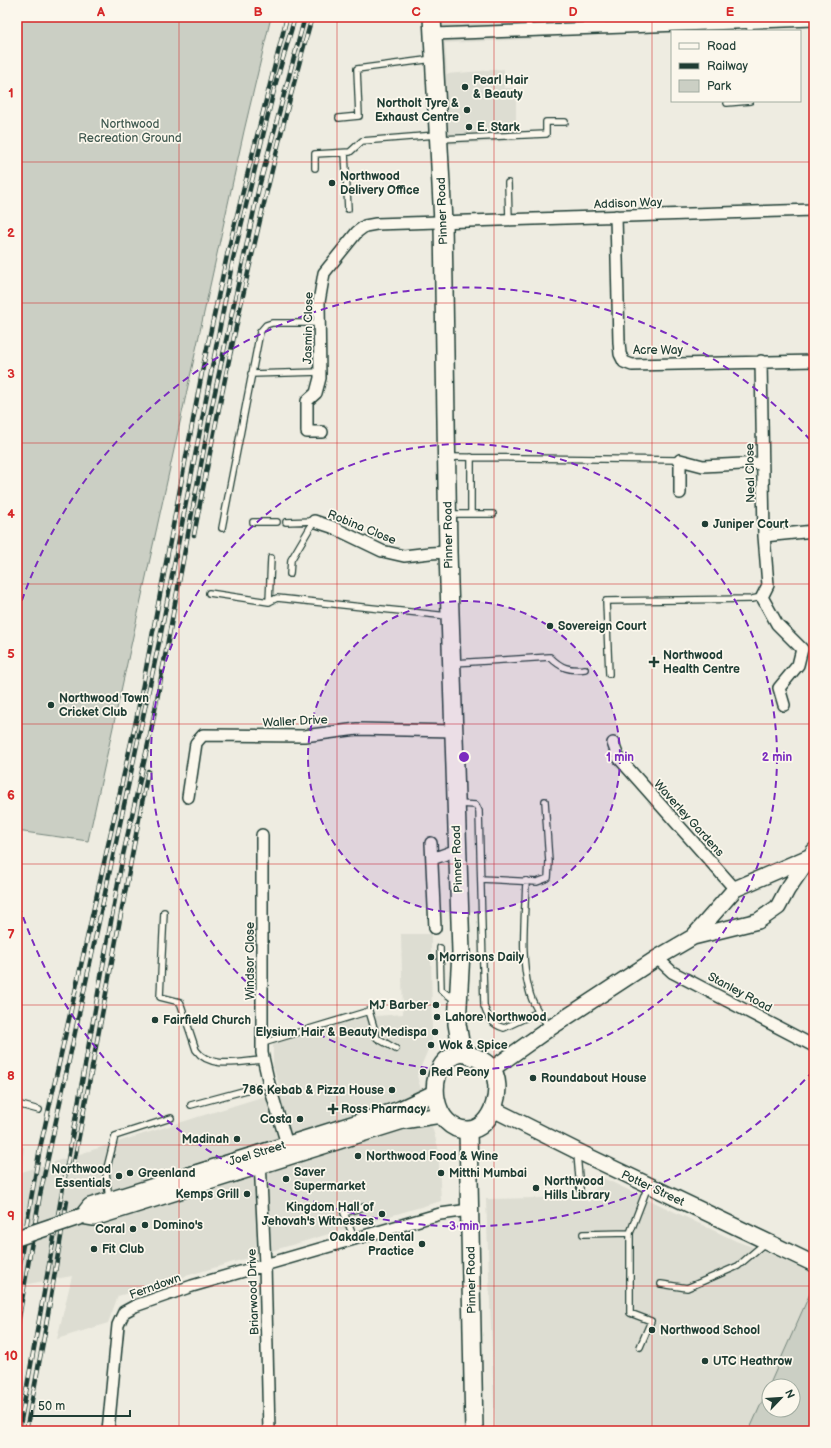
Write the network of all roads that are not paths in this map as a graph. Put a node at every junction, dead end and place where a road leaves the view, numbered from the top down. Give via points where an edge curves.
1 (432, 17) edge
2 (528, 17) edge
3 (775, 19) edge
4 (814, 20) edge
5 (691, 21) edge
6 (642, 22) edge
7 (750, 27) edge
8 (529, 30) junction
9 (434, 34) junction
10 (435, 59) junction
11 (738, 102) edge
12 (727, 103) dead end
13 (339, 118) dead end
14 (565, 122) dead end
15 (439, 137) junction
16 (346, 152) junction
17 (315, 168) dead end
18 (508, 183) dead end
19 (348, 209) dead end
20 (814, 210) edge
21 (616, 216) junction
22 (509, 220) junction
23 (443, 222) junction
24 (319, 323) junction
25 (814, 361) edge
26 (761, 362) junction
27 (320, 372) junction
28 (251, 374) junction
29 (322, 432) dead end
30 (447, 457) junction
31 (471, 457) junction
32 (680, 460) junction
33 (762, 463) junction
34 (680, 492) dead end
35 (448, 514) junction
36 (471, 514) junction
37 (493, 514) dead end
38 (314, 521) junction
39 (253, 522) dead end
40 (277, 522) dead end
41 (286, 522) dead end
42 (222, 528) dead end
43 (814, 531) edge
44 (764, 536) junction
45 (448, 552) junction
46 (271, 558) dead end
47 (290, 574) dead end
48 (209, 593) dead end
49 (762, 597) junction
50 (269, 602) junction
51 (450, 616) junction
52 (452, 664) junction
53 (585, 669) dead end
54 (609, 674) dead end
55 (784, 705) dead end
56 (454, 731) junction
57 (613, 743) dead end
58 (188, 797) dead end
59 (545, 801) dead end
60 (456, 804) junction
61 (262, 835) dead end
62 (431, 843) dead end
63 (457, 850) junction
64 (811, 854) edge
65 (432, 859) junction
66 (481, 879) junction
67 (526, 882) junction
68 (735, 889) junction
69 (164, 912) dead end
70 (435, 928) dead end
71 (693, 937) junction
72 (440, 948) dead end
73 (657, 958) junction
74 (458, 1002) junction
75 (538, 1012) junction
76 (550, 1028) junction
77 (263, 1043) junction
78 (814, 1046) edge
79 (396, 1049) dead end
80 (462, 1053) junction
81 (264, 1060) junction
82 (492, 1070) junction
83 (269, 1084) junction
84 (434, 1093) junction
85 (17, 1104) edge
86 (190, 1105) dead end
87 (493, 1109) junction
88 (39, 1110) dead end
89 (441, 1114) junction
90 (171, 1118) dead end
91 (468, 1130) junction
92 (289, 1150) junction
93 (577, 1152) junction
94 (260, 1159) junction
95 (648, 1185) junction
96 (580, 1189) dead end
97 (109, 1200) junction
98 (367, 1206) dead end
99 (469, 1210) junction
100 (82, 1216) junction
101 (630, 1233) junction
102 (583, 1234) dead end
103 (17, 1238) edge
104 (354, 1238) junction
105 (766, 1241) junction
106 (814, 1264) edge
107 (266, 1265) junction
108 (661, 1284) dead end
109 (640, 1347) dead end
110 (108, 1431) edge
111 (269, 1431) edge
112 (474, 1431) edge

1 - 9 main road, Pinner Road
2 - 8 lane
3 - 4 street
3 - 7 street
5 - 6 street
5 - 7 street
6 - 8 street
8 - 9 street
9 - 10 main road, Pinner Road
10 - 13 lane via 356,69 359,116
10 - 15 main road, Pinner Road
11 - 12 lane
14 - 15 lane via 546,122 546,134
15 - 16 lane via 362,141 350,152
15 - 23 main road, Pinner Road
16 - 17 lane via 315,154
16 - 19 lane
18 - 22 lane
20 - 21 street, Addison Way
21 - 22 street, Addison Way
21 - 26 street, Acre Way via 619,342 624,362 632,365
22 - 23 street, Addison Way
23 - 24 street, Jasmin Close via 365,226 324,273 319,302
23 - 30 main road, Pinner Road
24 - 27 street, Jasmin Close
24 - 28 lane via 266,325 260,332
25 - 26 street, Acre Way
26 - 33 street, Neal Close
27 - 28 lane
27 - 29 street, Jasmin Close via 316,393 307,401 307,432
28 - 42 lane
30 - 31 lane
30 - 35 main road, Pinner Road
31 - 32 lane
31 - 36 lane
32 - 33 street via 703,466
32 - 34 street
33 - 44 street, Neal Close
35 - 36 lane
35 - 45 main road, Pinner Road
36 - 37 lane
38 - 41 lane
38 - 45 street, Robina Close via 382,551 404,556
38 - 47 lane via 290,560
39 - 40 lane
43 - 44 street
44 - 49 street, Neal Close via 768,585
45 - 51 main road, Pinner Road
46 - 50 lane
48 - 50 lane
49 - 54 lane via 606,601
49 - 55 street via 777,624 802,649 798,665 779,688
50 - 51 lane via 277,598
51 - 52 main road, Pinner Road
52 - 53 lane via 550,657 559,666 571,670
52 - 56 main road, Pinner Road
56 - 58 street, Waller Drive via 357,729 304,736 203,735 196,742
56 - 60 main road, Pinner Road
57 - 68 street, Waverley Gardens via 618,757
59 - 67 lane via 548,878
60 - 63 main road, Pinner Road
60 - 66 lane via 476,805
61 - 77 street, Windsor Close
62 - 65 street
63 - 65 street
63 - 74 main road, Pinner Road via 461,952
64 - 68 street
64 - 71 street via 778,907 758,921
65 - 70 street
66 - 67 lane
66 - 75 lane via 484,1006 489,1020 504,1028
67 - 75 lane via 525,959 529,990
68 - 71 street
69 - 81 lane via 160,997 180,1002 200,1056 210,1062
71 - 73 street
72 - 74 lane via 441,990
73 - 76 street
73 - 78 street, Stanley Road via 672,972
74 - 80 main road, Pinner Road via 457,1024
75 - 76 lane
76 - 82 street
77 - 79 lane via 369,1011 377,1038
77 - 81 street, Windsor Close
80 - 82 main road via 484,1061
80 - 84 main road via 450,1057 443,1064
81 - 83 street, Windsor Close
82 - 87 main road via 496,1081
83 - 86 lane
83 - 92 street, Windsor Close
84 - 89 main road
84 - 92 street, Joel Street via 400,1109
85 - 88 lane
87 - 91 main road via 482,1123
87 - 93 street, Potter Street
89 - 91 main road via 450,1123
89 - 92 street, Joel Street
90 - 97 lane via 115,1136 106,1172
91 - 99 main road, Pinner Road
92 - 94 street, Joel Street
93 - 95 street, Potter Street
93 - 96 lane
94 - 97 street, Joel Street
94 - 100 street, Joel Street via 94,1218
94 - 107 street, Briarwood Drive
95 - 101 lane
95 - 105 street, Potter Street
97 - 100 street, Joel Street via 90,1206
98 - 104 lane via 344,1213
99 - 104 street, Ferndown via 440,1214
99 - 112 main road, Pinner Road
100 - 103 street, Joel Street, bridge
101 - 102 lane
101 - 109 lane via 630,1313 651,1321
104 - 107 street, Ferndown
105 - 106 street, Potter Street
105 - 108 lane via 738,1266 687,1288
107 - 110 street, Ferndown via 192,1286 124,1312 118,1326
107 - 111 street, Briarwood Drive

